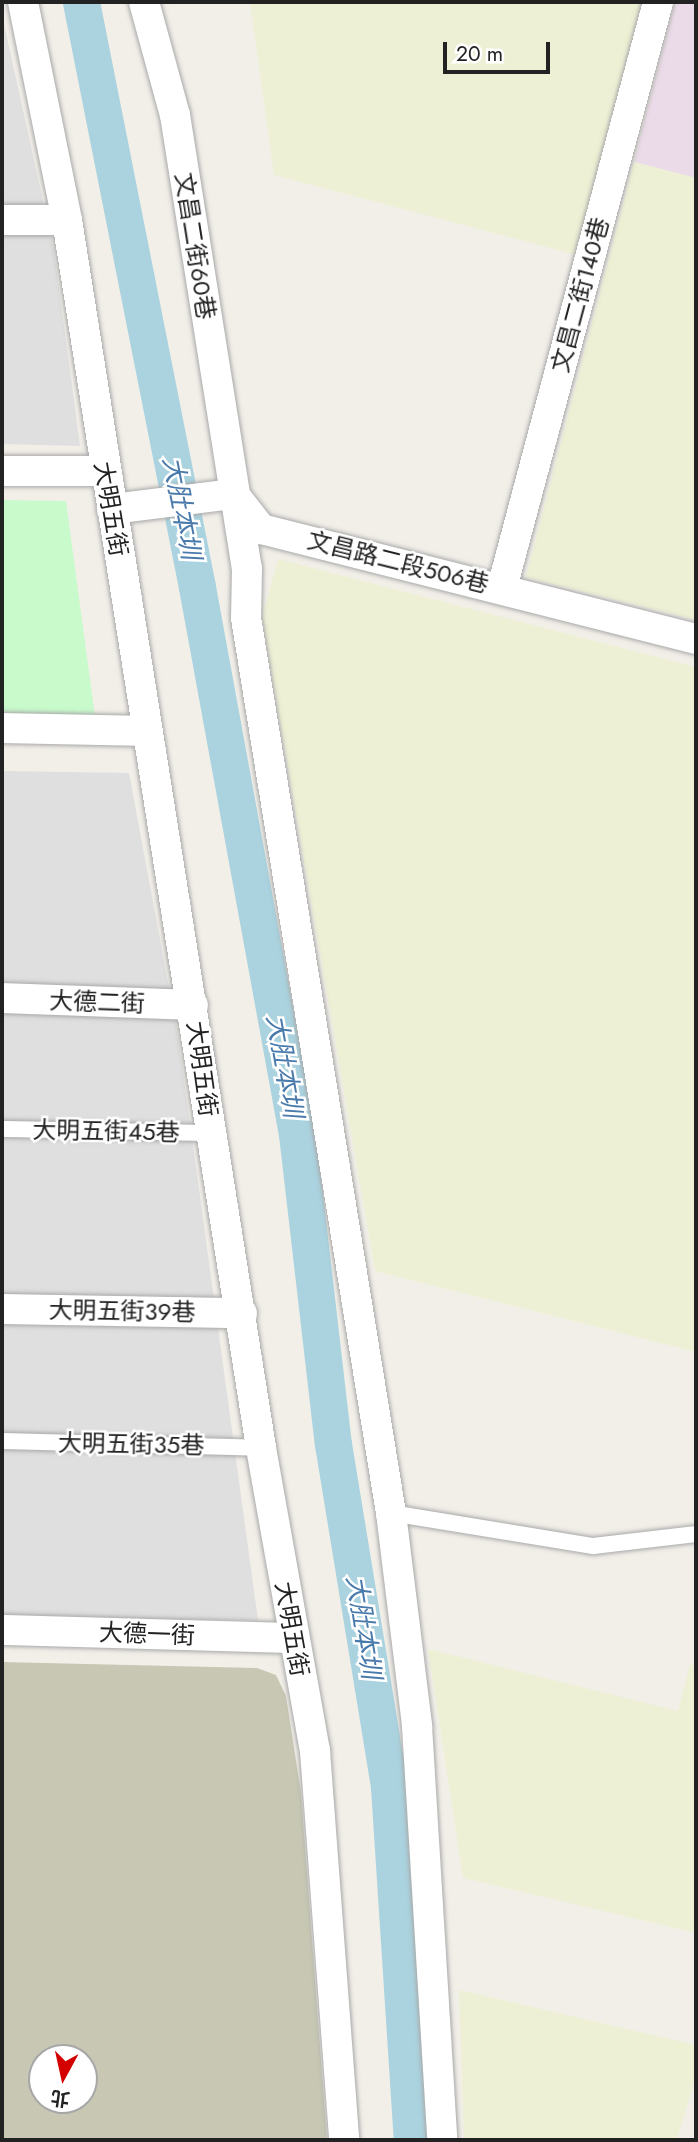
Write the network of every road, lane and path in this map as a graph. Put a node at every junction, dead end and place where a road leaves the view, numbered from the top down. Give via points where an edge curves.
1 (23, 2) edge
2 (144, 2) edge
3 (658, 2) edge
4 (2, 220) edge
5 (67, 220) junction
6 (2, 471) edge
7 (104, 471) junction
8 (233, 494) junction
9 (112, 509) junction
10 (502, 588) junction
11 (696, 639) edge
12 (2, 729) edge
13 (147, 731) junction
14 (2, 998) edge
15 (193, 1005) junction
16 (2, 1129) edge
17 (211, 1133) junction
18 (2, 1309) edge
19 (242, 1313) junction
20 (2, 1441) edge
21 (261, 1448) junction
22 (391, 1513) junction
23 (696, 1534) edge
24 (2, 1630) edge
25 (293, 1638) junction
26 (345, 2140) edge
27 (442, 2140) edge

1 - 5 street, 大明五街
2 - 8 street, 文昌二街60巷 via 175,115
3 - 10 street, 文昌二街140巷
4 - 5 street
5 - 7 street, 大明五街
6 - 7 street
7 - 9 street, 大明五街
8 - 9 street
8 - 10 street, 文昌路二段506巷 via 261,528
8 - 22 street, 文昌二街60巷 via 247,568 246,618
9 - 13 street, 大明五街
10 - 11 street, 文昌路二段506巷
12 - 13 street
13 - 15 street, 大明五街
14 - 15 street, 大德二街
15 - 17 street, 大明五街
16 - 17 lane, 大明五街45巷
17 - 19 street, 大明五街
18 - 19 street, 大明五街39巷
19 - 21 street, 大明五街
20 - 21 lane, 大明五街35巷
21 - 25 street, 大明五街
22 - 23 lane via 593,1546
22 - 27 street, 文昌二街60巷 via 417,1726
24 - 25 street, 大德一街
25 - 26 street, 大明五街 via 315,1751

